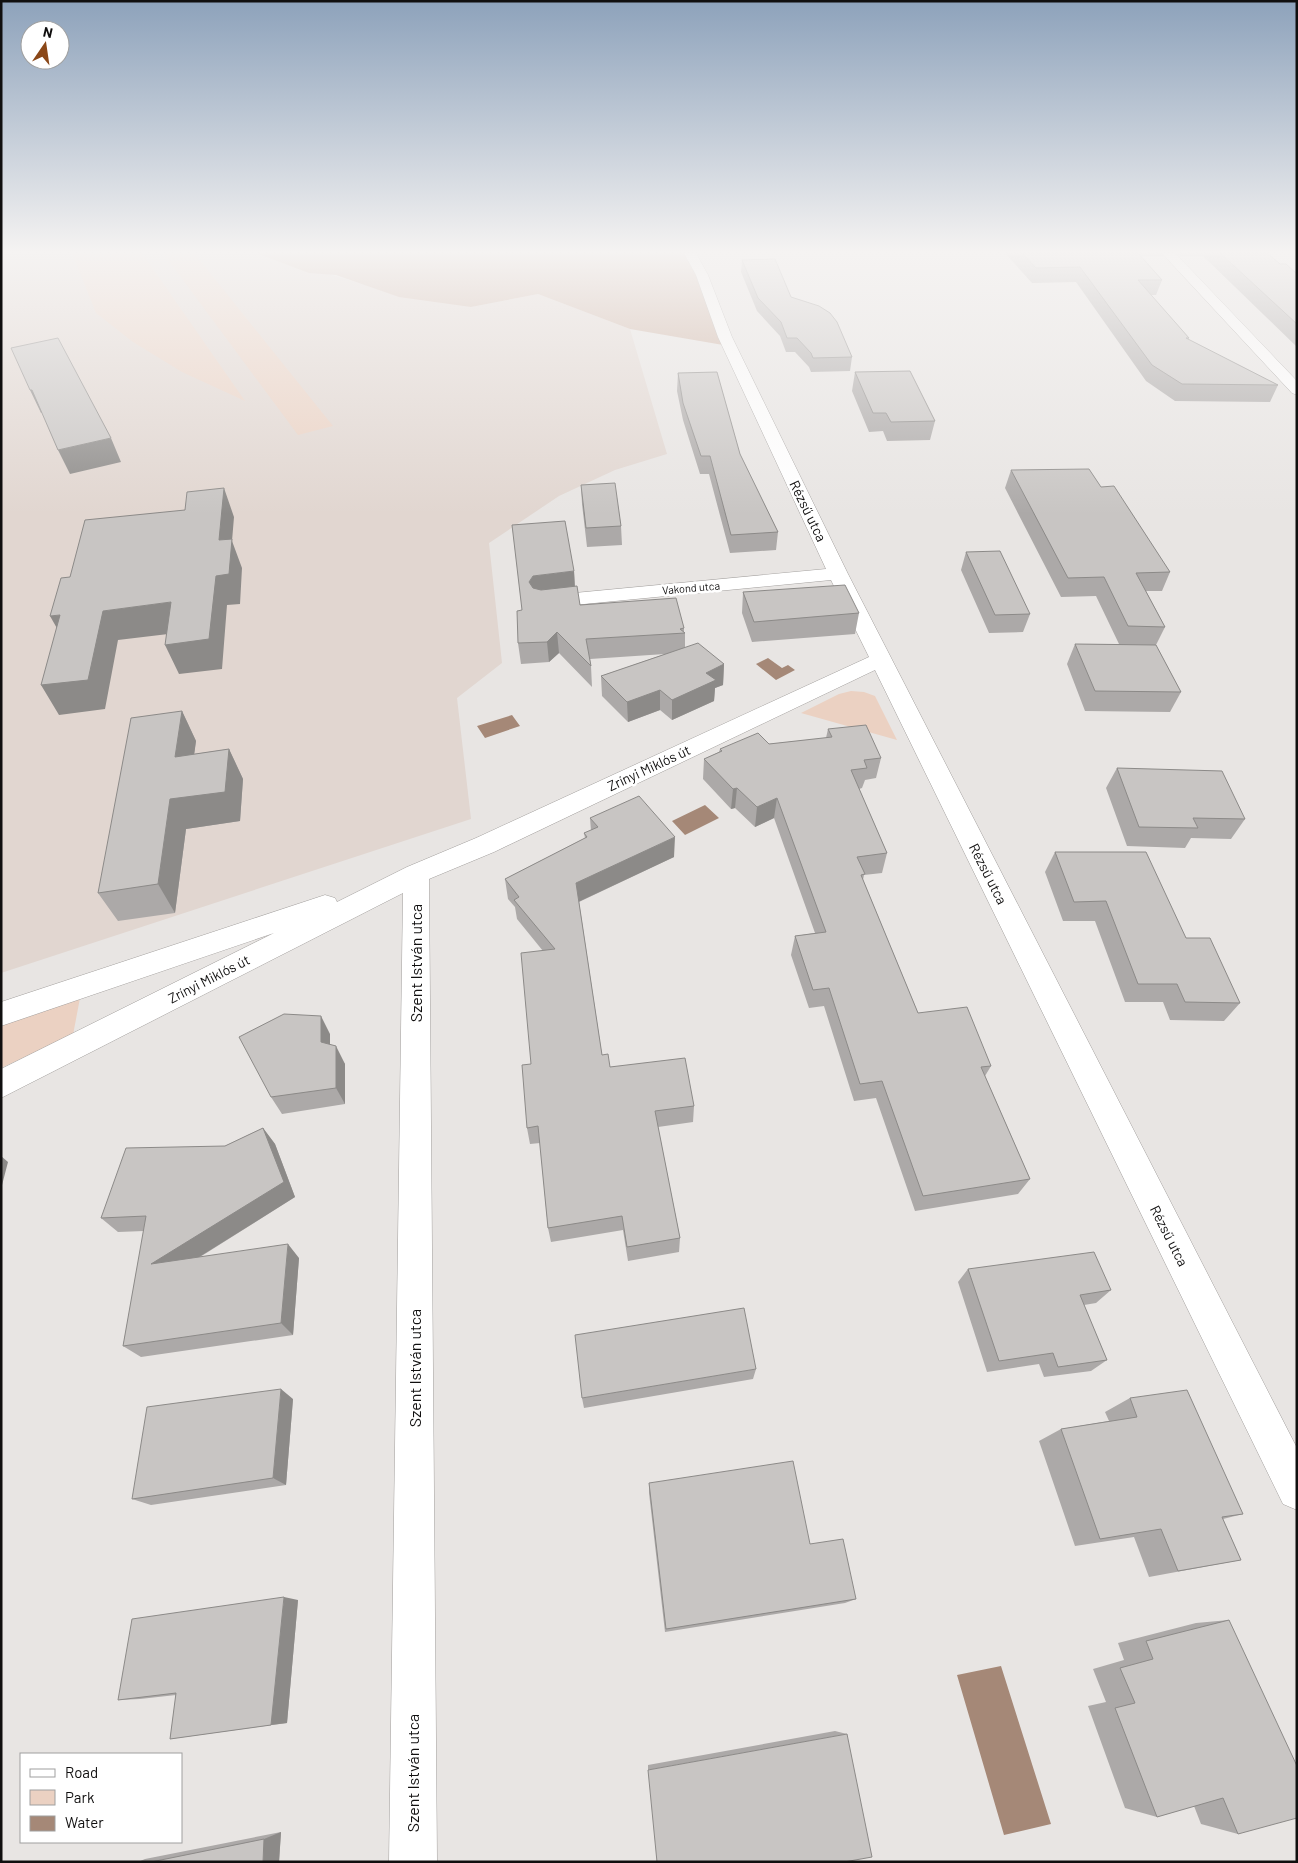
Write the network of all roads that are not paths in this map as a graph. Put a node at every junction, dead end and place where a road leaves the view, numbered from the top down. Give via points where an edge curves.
1 (726, 340) edge
2 (1250, 340) edge
3 (1297, 390) edge
4 (838, 574) junction
5 (543, 602) edge
6 (880, 659) junction
7 (416, 874) junction
8 (1, 1014) edge
9 (1, 1084) edge
10 (1297, 1490) edge
11 (413, 1862) edge

1 - 4 street, Rézsű utca
2 - 3 street
4 - 5 street, Vakond utca
4 - 6 street, Rézsű utca
6 - 7 street, Zrínyi Miklós út via 485,845
6 - 10 street, Rézsű utca
7 - 8 street, Zrínyi Miklós út
7 - 9 street, Zrínyi Miklós út
7 - 11 street, Szent István utca

